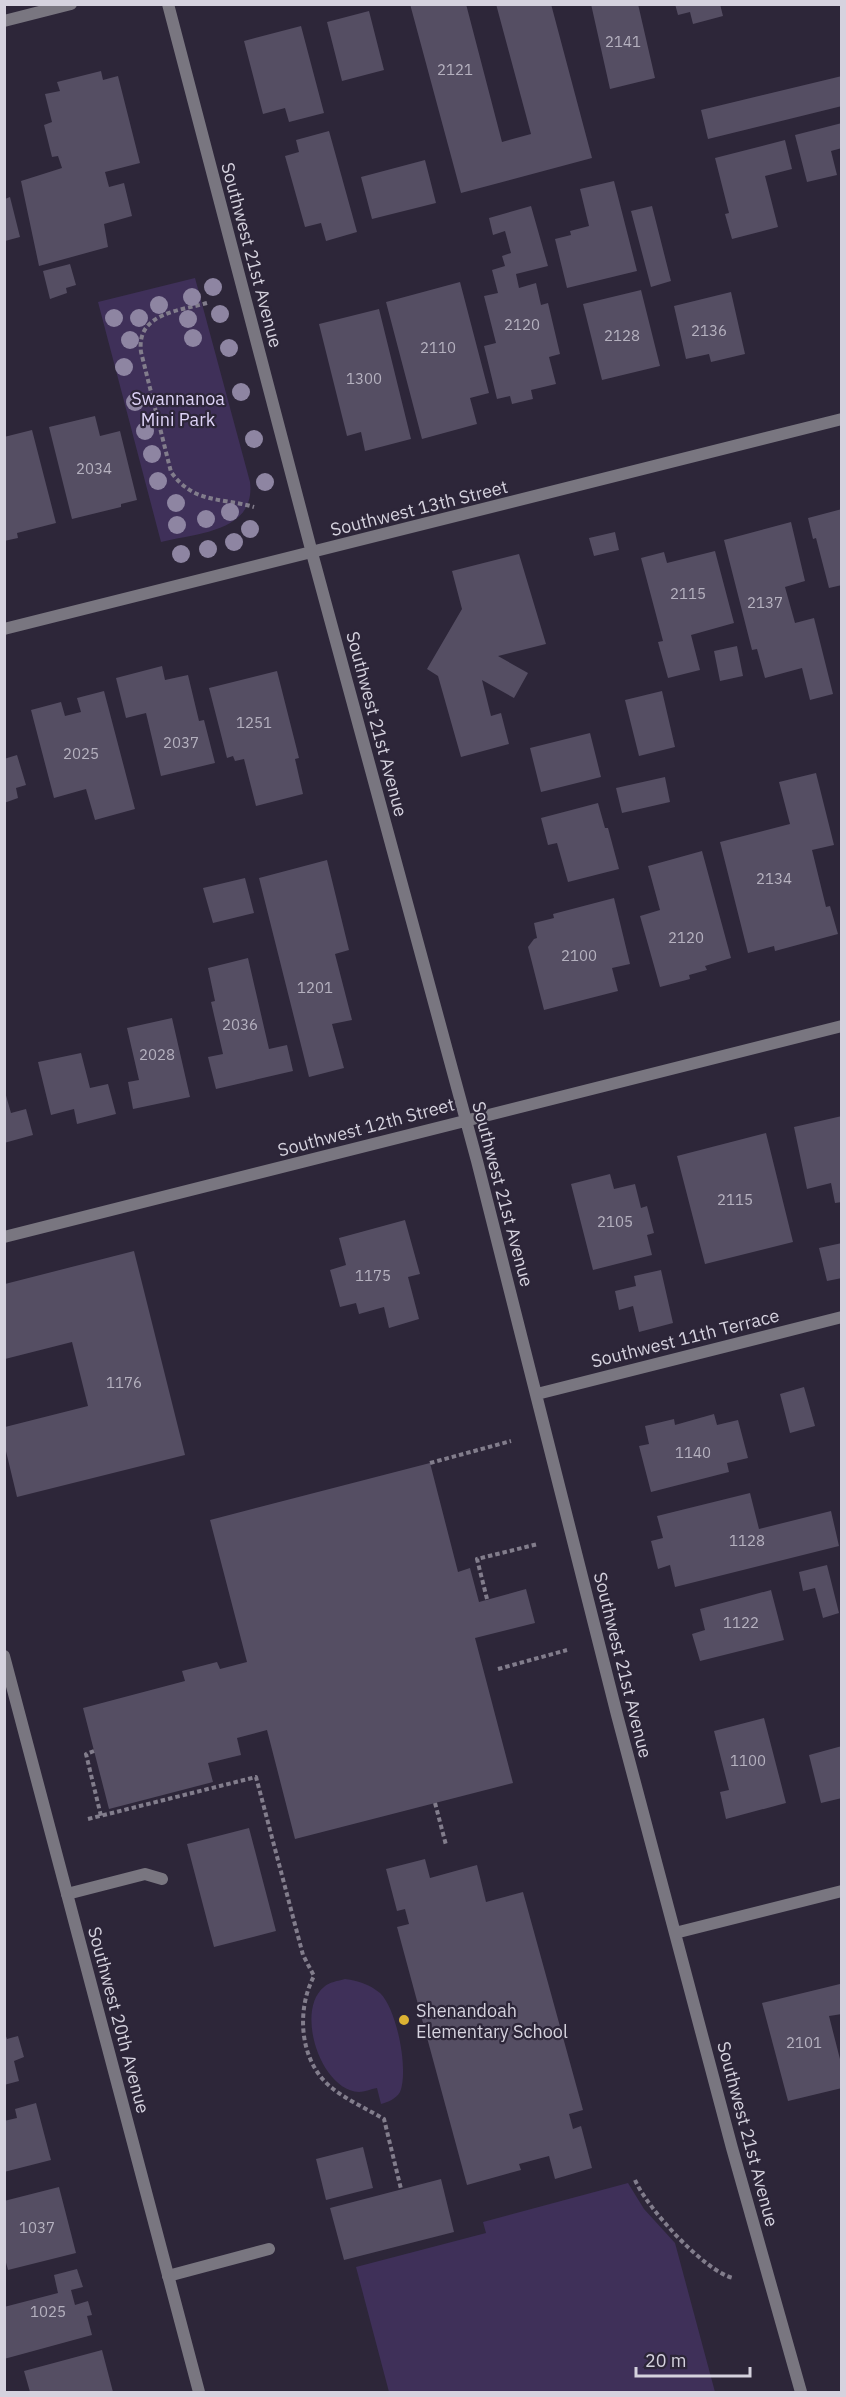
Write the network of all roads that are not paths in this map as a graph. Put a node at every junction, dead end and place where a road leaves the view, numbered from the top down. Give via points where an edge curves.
1 (71, 4) edge
2 (168, 4) edge
3 (4, 21) edge
4 (842, 419) edge
5 (312, 553) junction
6 (4, 629) edge
7 (842, 1026) edge
8 (466, 1120) junction
9 (4, 1237) edge
10 (842, 1317) edge
11 (537, 1394) junction
12 (4, 1656) edge
13 (162, 1879) dead end
14 (842, 1891) edge
15 (67, 1894) junction
16 (675, 1933) junction
17 (269, 2249) dead end
18 (168, 2276) junction
19 (199, 2392) edge
20 (801, 2392) edge

1 - 3 street
2 - 5 street, Southwest 21st Avenue
4 - 5 street, Southwest 13th Street
5 - 6 street, Southwest 13th Street
5 - 8 street, Southwest 21st Avenue
7 - 8 street, Southwest 12th Street
8 - 9 street, Southwest 12th Street
8 - 11 street, Southwest 21st Avenue
10 - 11 street, Southwest 11th Terrace
11 - 16 street, Southwest 21st Avenue via 616,1715
12 - 15 street, Southwest 20th Avenue
13 - 15 street via 145,1874
14 - 16 street
15 - 18 street, Southwest 20th Avenue
16 - 20 street, Southwest 21st Avenue
17 - 18 street
18 - 19 street, Southwest 20th Avenue

